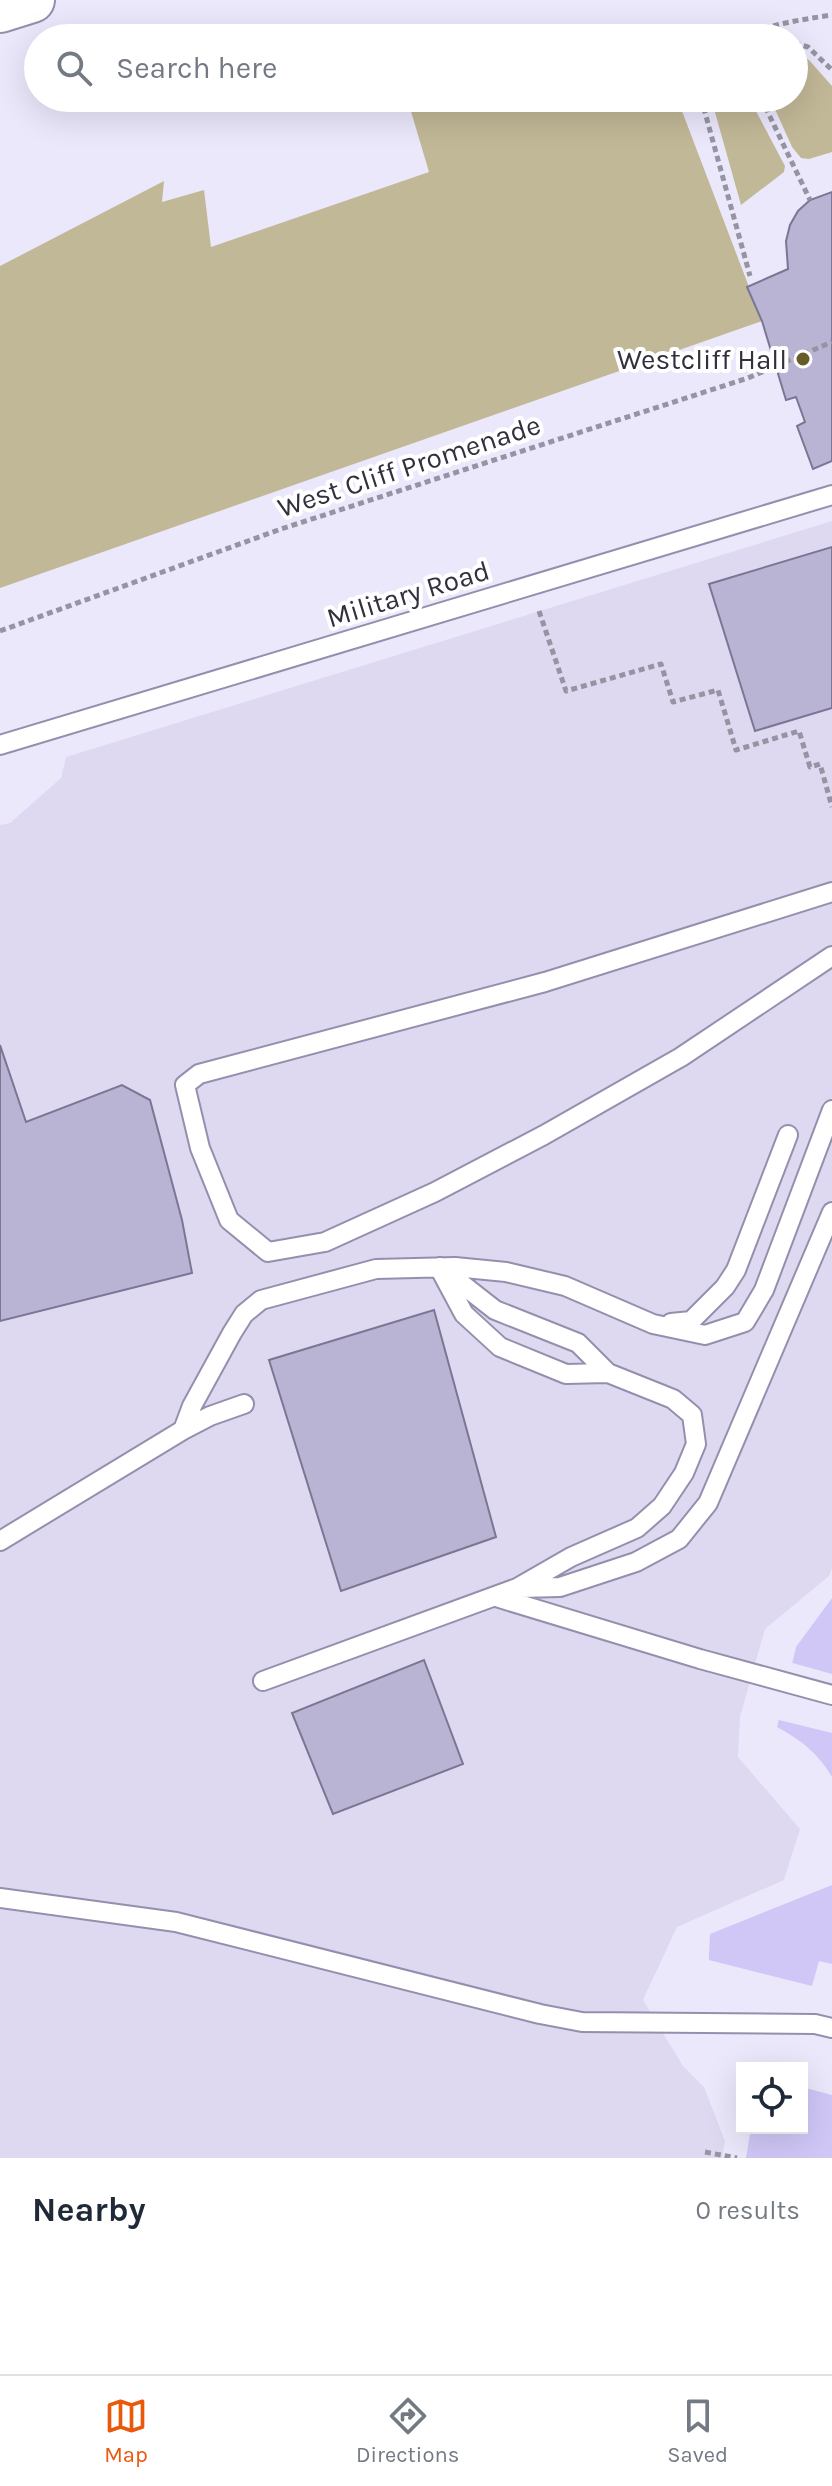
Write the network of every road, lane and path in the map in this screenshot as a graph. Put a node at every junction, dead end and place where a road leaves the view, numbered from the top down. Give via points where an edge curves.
1 (32, 0) edge
2 (0, 10) edge
3 (832, 15) edge
4 (775, 24) edge
5 (808, 47) edge
6 (832, 70) edge
7 (705, 112) edge
8 (768, 112) edge
9 (810, 200) dead end
10 (750, 276) dead end
11 (832, 342) edge
12 (832, 495) edge
13 (531, 586) junction
14 (0, 631) edge
15 (0, 745) edge
16 (832, 807) edge
17 (832, 892) edge
18 (832, 956) edge
19 (832, 1110) edge
20 (788, 1135) dead end
21 (832, 1212) edge
22 (440, 1267) junction
23 (653, 1324) junction
24 (608, 1373) junction
25 (244, 1404) dead end
26 (183, 1430) junction
27 (0, 1541) edge
28 (517, 1588) junction
29 (496, 1597) junction
30 (263, 1681) dead end
31 (832, 1695) edge
32 (0, 1898) edge
33 (832, 2028) edge
34 (705, 2152) dead end
35 (737, 2158) edge

1 - 2 main road
3 - 4 path
5 - 6 path
7 - 10 path
8 - 9 path
11 - 14 path, West Cliff Promenade via 748,378 281,529
12 - 13 lane, Military Road
13 - 15 lane, Military Road
13 - 16 path via 566,691 661,664 673,702 718,690 736,750 799,731 810,767 820,764
17 - 18 lane via 545,982 199,1074 185,1085 200,1148 229,1220 268,1252 325,1242 544,1135 681,1057
19 - 23 lane via 764,1290 745,1322 705,1335
20 - 23 lane via 725,1287 691,1321
21 - 28 lane via 708,1503 679,1539 636,1562 560,1587
22 - 23 lane via 506,1272 565,1286
22 - 24 lane via 495,1310 578,1343
22 - 24 lane via 464,1314 500,1347 566,1374
22 - 26 lane via 376,1269 261,1300 232,1333
24 - 28 lane via 673,1399 692,1415 696,1444 684,1473 662,1506 637,1528
25 - 26 lane
26 - 27 lane
28 - 29 lane
29 - 30 lane
29 - 31 lane
32 - 33 lane via 176,1922 582,2022
34 - 35 path

